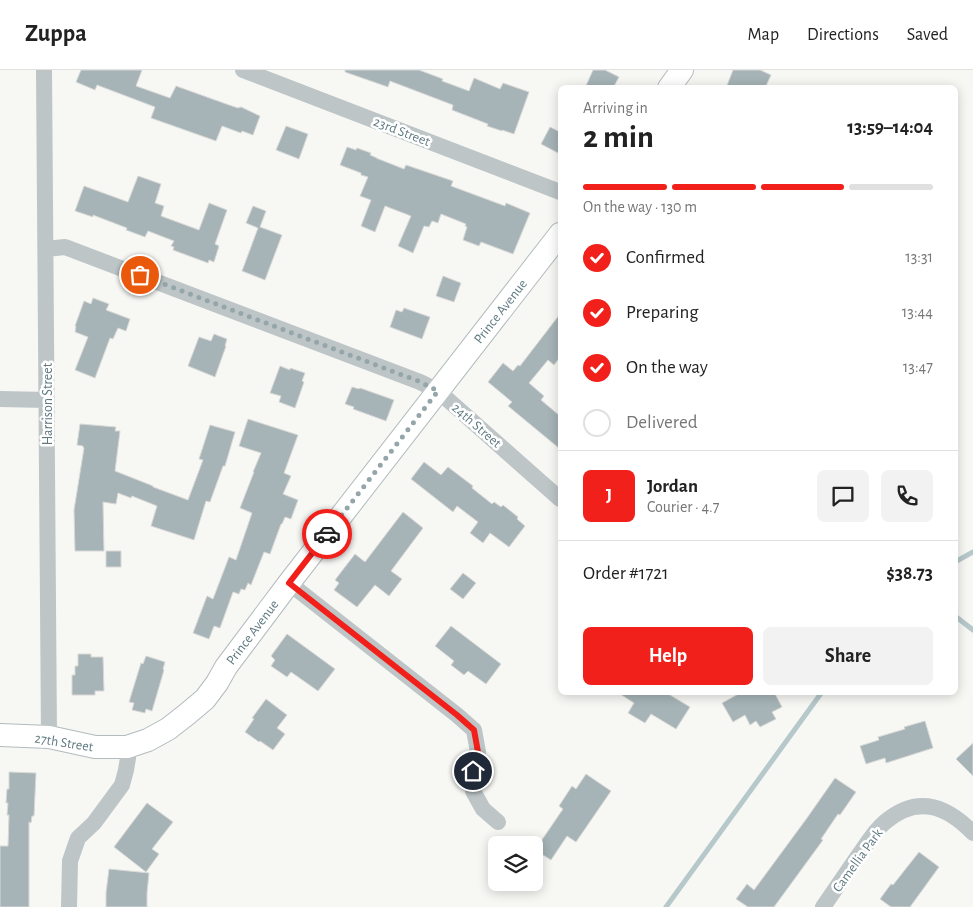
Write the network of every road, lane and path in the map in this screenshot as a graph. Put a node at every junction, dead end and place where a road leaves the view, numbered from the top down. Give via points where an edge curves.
1 (44, 70) edge
2 (243, 70) edge
3 (682, 70) edge
4 (671, 85) edge
5 (558, 191) edge
6 (558, 237) edge
7 (46, 249) junction
8 (438, 391) junction
9 (0, 398) edge
10 (46, 400) junction
11 (558, 497) edge
12 (289, 583) junction
13 (0, 735) edge
14 (49, 737) junction
15 (127, 747) junction
16 (498, 822) dead end
17 (973, 833) edge
18 (69, 907) edge
19 (823, 907) edge

1 - 7 street, Harrison Street
2 - 5 street, 23rd Street
3 - 4 street
6 - 8 street, Prince Avenue
7 - 8 street, 24th Street via 66,247
7 - 10 street, Harrison Street
8 - 11 street, 24th Street
8 - 12 street, Prince Avenue
9 - 10 street
10 - 14 street, Harrison Street
12 - 15 street, Prince Avenue via 205,699 168,729
12 - 16 street via 474,730 478,752 473,771 473,791 482,809
13 - 14 street, 27th Street
14 - 15 street, 27th Street via 95,747
15 - 18 street via 122,785 94,823 78,838 75,846 70,861
17 - 19 street, Camellia Park via 944,810 922,805 902,811 884,823 870,840

